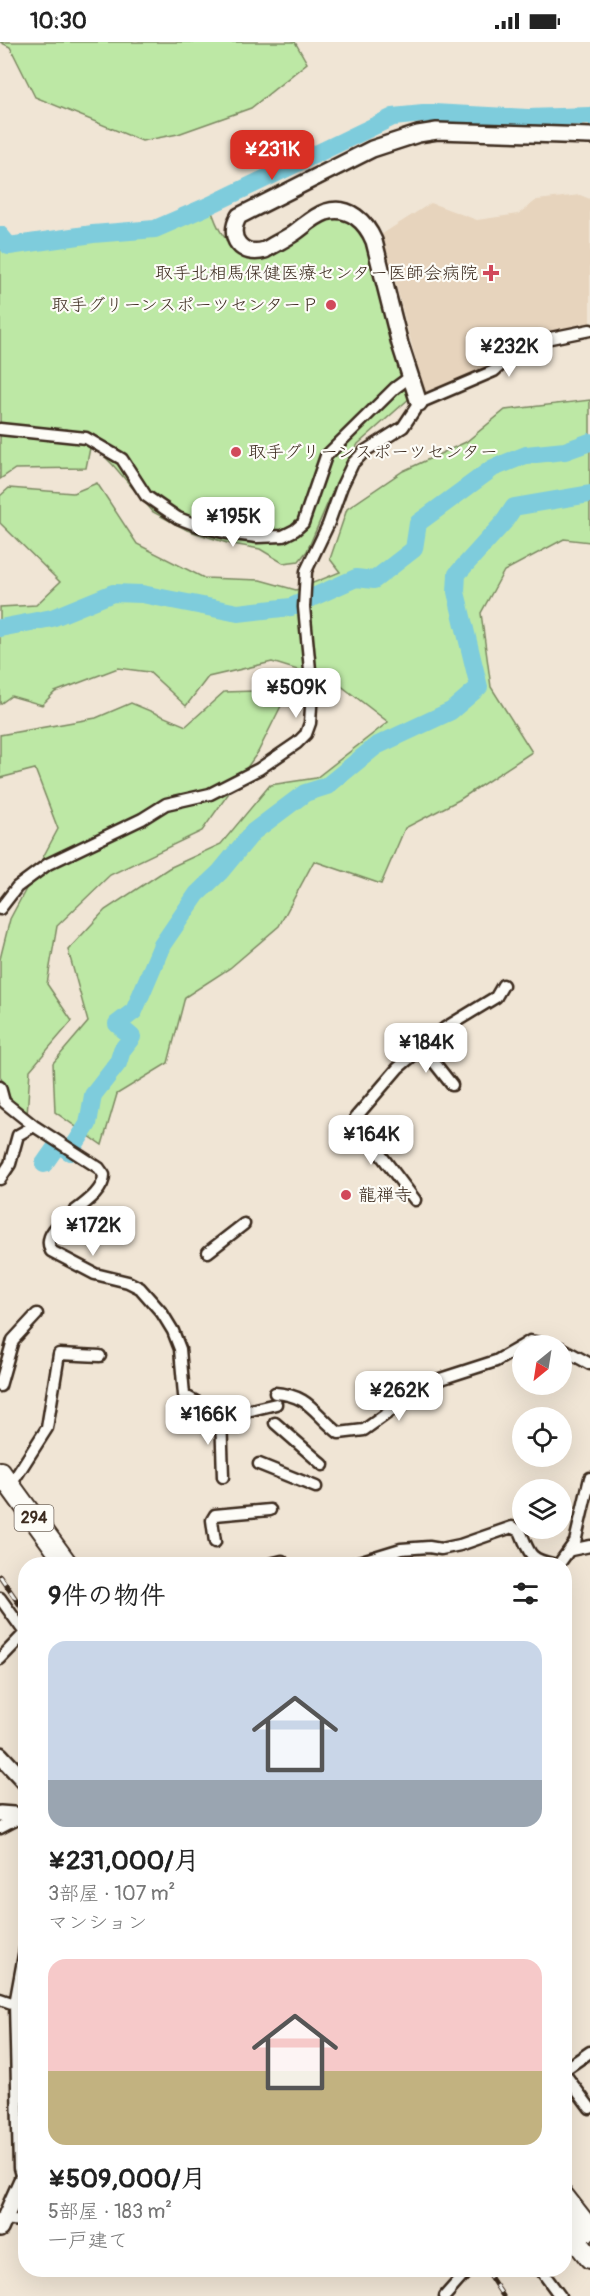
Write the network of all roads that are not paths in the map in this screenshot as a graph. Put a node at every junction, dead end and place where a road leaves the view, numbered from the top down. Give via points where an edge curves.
1 (590, 136) edge
2 (590, 330) edge
3 (410, 377) junction
4 (419, 403) junction
5 (0, 429) edge
6 (0, 909) edge
7 (503, 985) dead end
8 (422, 1047) junction
9 (452, 1085) dead end
10 (0, 1087) edge
11 (34, 1126) junction
12 (0, 1179) edge
13 (415, 1200) dead end
14 (244, 1224) dead end
15 (208, 1252) dead end
16 (36, 1314) dead end
17 (512, 1352) edge
18 (572, 1354) edge
19 (100, 1356) dead end
20 (590, 1364) edge
21 (0, 1386) edge
22 (221, 1414) junction
23 (275, 1423) dead end
24 (260, 1464) dead end
25 (323, 1465) dead end
26 (223, 1477) dead end
27 (590, 1478) edge
28 (5, 1479) edge
29 (316, 1487) dead end
30 (270, 1510) dead end
31 (215, 1542) dead end
32 (590, 1546) edge
33 (571, 1550) junction
34 (62, 1557) edge
35 (374, 1557) edge
36 (532, 1557) edge
37 (565, 1557) edge
38 (0, 1598) edge
39 (18, 1622) edge
40 (18, 1640) edge
41 (0, 1659) edge
42 (0, 1755) edge
43 (18, 1774) edge
44 (0, 1814) edge
45 (18, 1816) edge
46 (18, 1819) edge
47 (0, 1828) edge
48 (0, 1998) edge
49 (18, 2005) edge
50 (590, 2052) edge
51 (572, 2066) edge
52 (572, 2083) edge
53 (590, 2108) edge
54 (18, 2187) edge
55 (572, 2208) edge
56 (1, 2222) edge
57 (18, 2222) edge
58 (590, 2230) edge
59 (572, 2235) edge
60 (590, 2258) edge
61 (461, 2277) edge
62 (546, 2277) edge
63 (444, 2295) edge
64 (560, 2296) edge

1 - 3 street via 437,131 418,134 372,149 239,216 234,234 237,242 254,254 327,212 340,210 362,221 374,241
2 - 4 street via 526,343 494,371
3 - 4 street
3 - 5 street via 326,456 303,523 283,536 227,533 178,518 146,496 122,459 86,438
4 - 6 street via 403,427 365,450 353,463 306,571 304,607 312,691 306,734 259,769 210,794 166,804 48,864 17,887
7 - 8 street via 496,997
8 - 9 street
8 - 13 street via 398,1068 356,1117
10 - 11 street via 4,1102
11 - 12 street via 18,1135 10,1164
11 - 22 street via 104,1175 99,1191 67,1216 53,1233 51,1251 95,1274 140,1288 173,1331 181,1357 184,1395
14 - 15 street
16 - 21 street via 13,1340
17 - 22 street via 496,1361 431,1382 373,1425 350,1433 339,1433 310,1405 292,1394 236,1415
18 - 20 street
19 - 28 street via 59,1354 47,1428
22 - 26 street
23 - 25 street
24 - 29 street
27 - 33 street
28 - 34 highway, 294
30 - 31 street via 215,1515
32 - 33 street
33 - 37 street
35 - 36 street via 400,1549 460,1545 512,1527 520,1531
38 - 39 street
40 - 41 street
42 - 43 street
44 - 45 street
46 - 47 street
48 - 49 street
50 - 51 street
52 - 53 street
54 - 56 street
55 - 58 highway
56 - 57 street
59 - 60 highway
61 - 63 street
62 - 64 street

